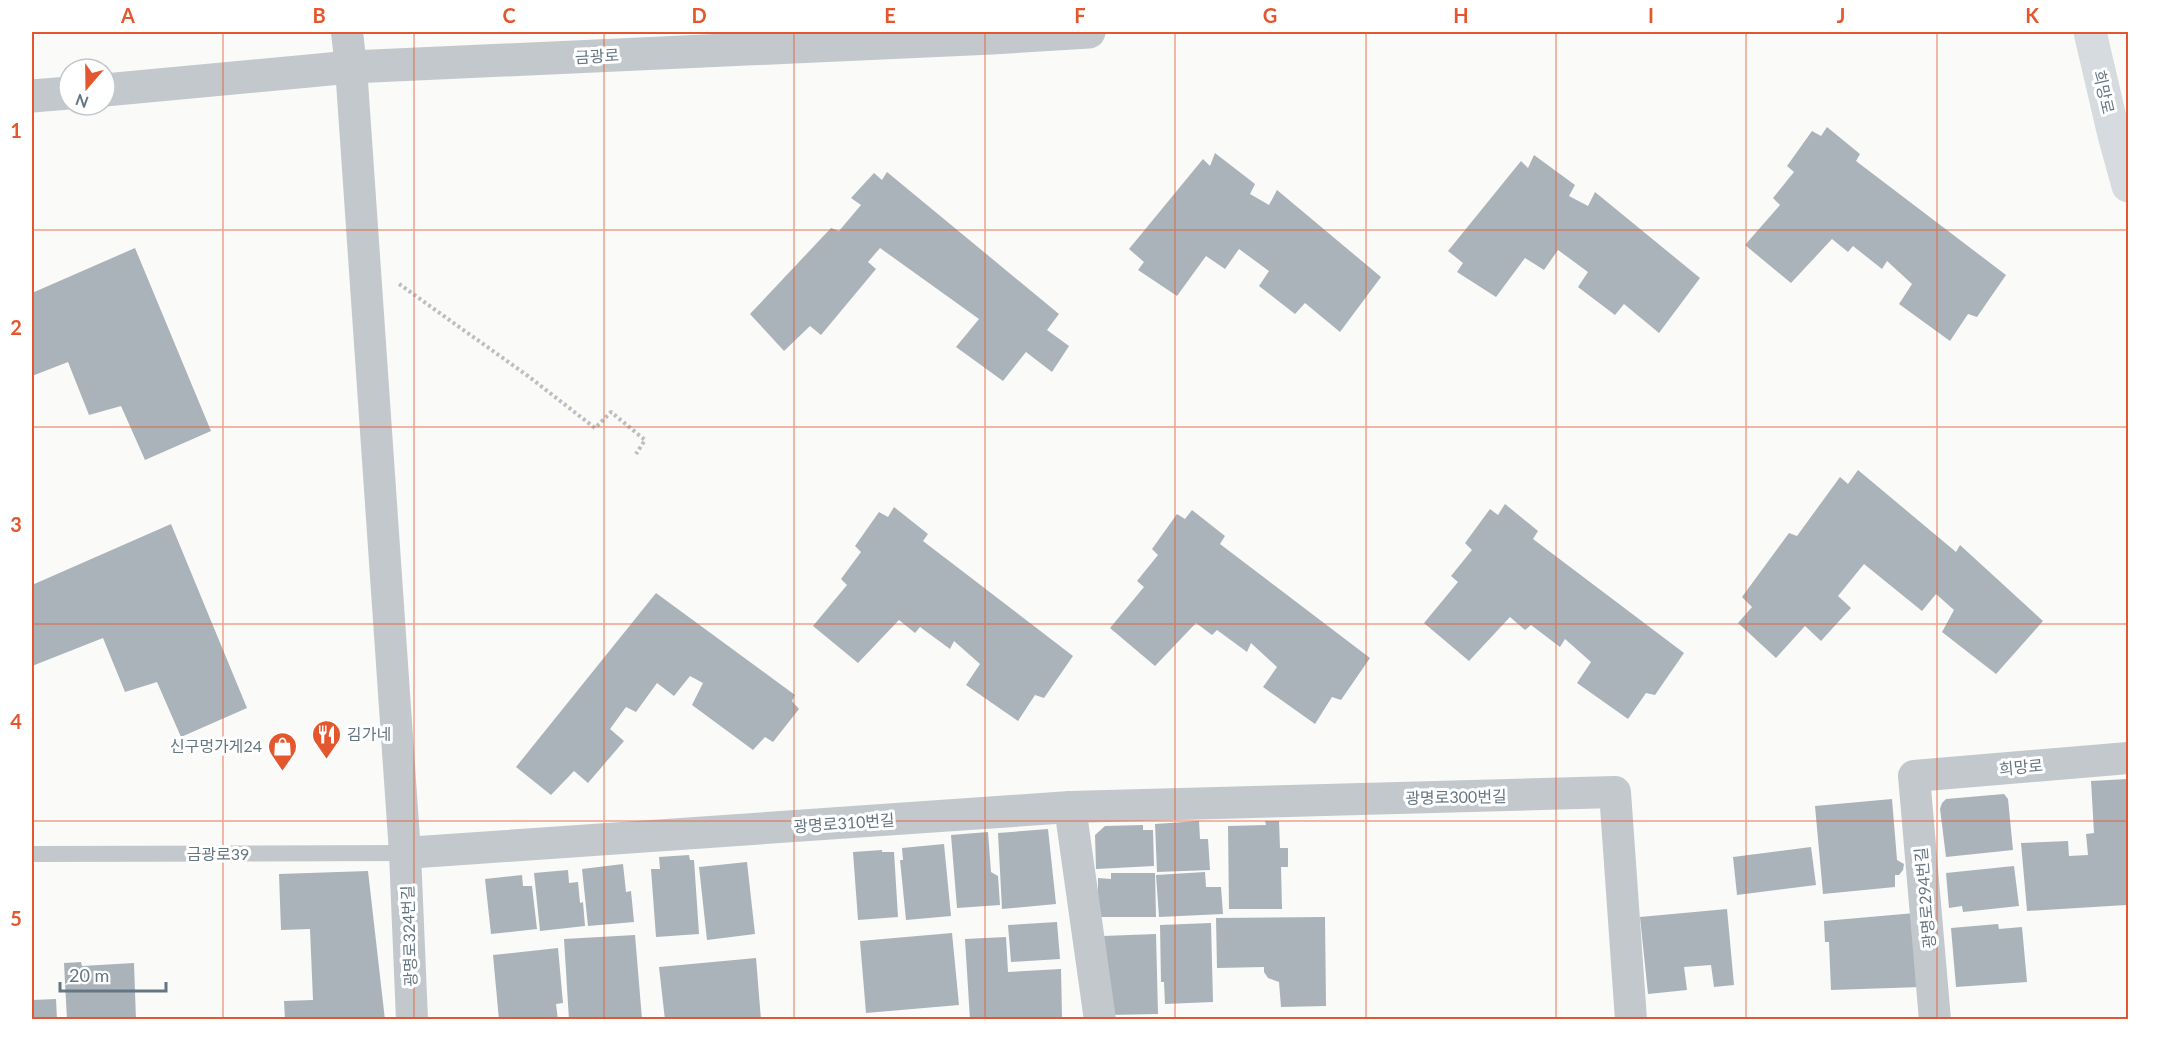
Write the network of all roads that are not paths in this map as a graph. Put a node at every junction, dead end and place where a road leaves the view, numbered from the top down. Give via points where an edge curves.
1 (347, 32) edge
2 (1089, 32) edge
3 (2090, 32) edge
4 (992, 35) edge
5 (351, 67) junction
6 (117, 89) edge
7 (57, 94) edge
8 (32, 96) edge
9 (2128, 186) edge
10 (2128, 758) edge
11 (1914, 776) joint
12 (1070, 807) junction
13 (405, 853) junction
14 (32, 854) edge
15 (412, 1020) edge
16 (1100, 1020) edge
17 (1631, 1020) edge
18 (1935, 1020) edge

1 - 5 street, 광명로324번길
2 - 4 street, 금광로
3 - 9 main road, 희망로
4 - 5 street, 금광로
5 - 6 street, 금광로
5 - 13 street, 광명로324번길
7 - 8 street
10 - 11 street, 희망로
11 - 18 street, 광명로294번길
12 - 13 street, 광명로310번길
12 - 16 street
12 - 17 street, 광명로300번길 via 1615,792
13 - 14 lane, 금광로39
13 - 15 street, 광명로324번길

